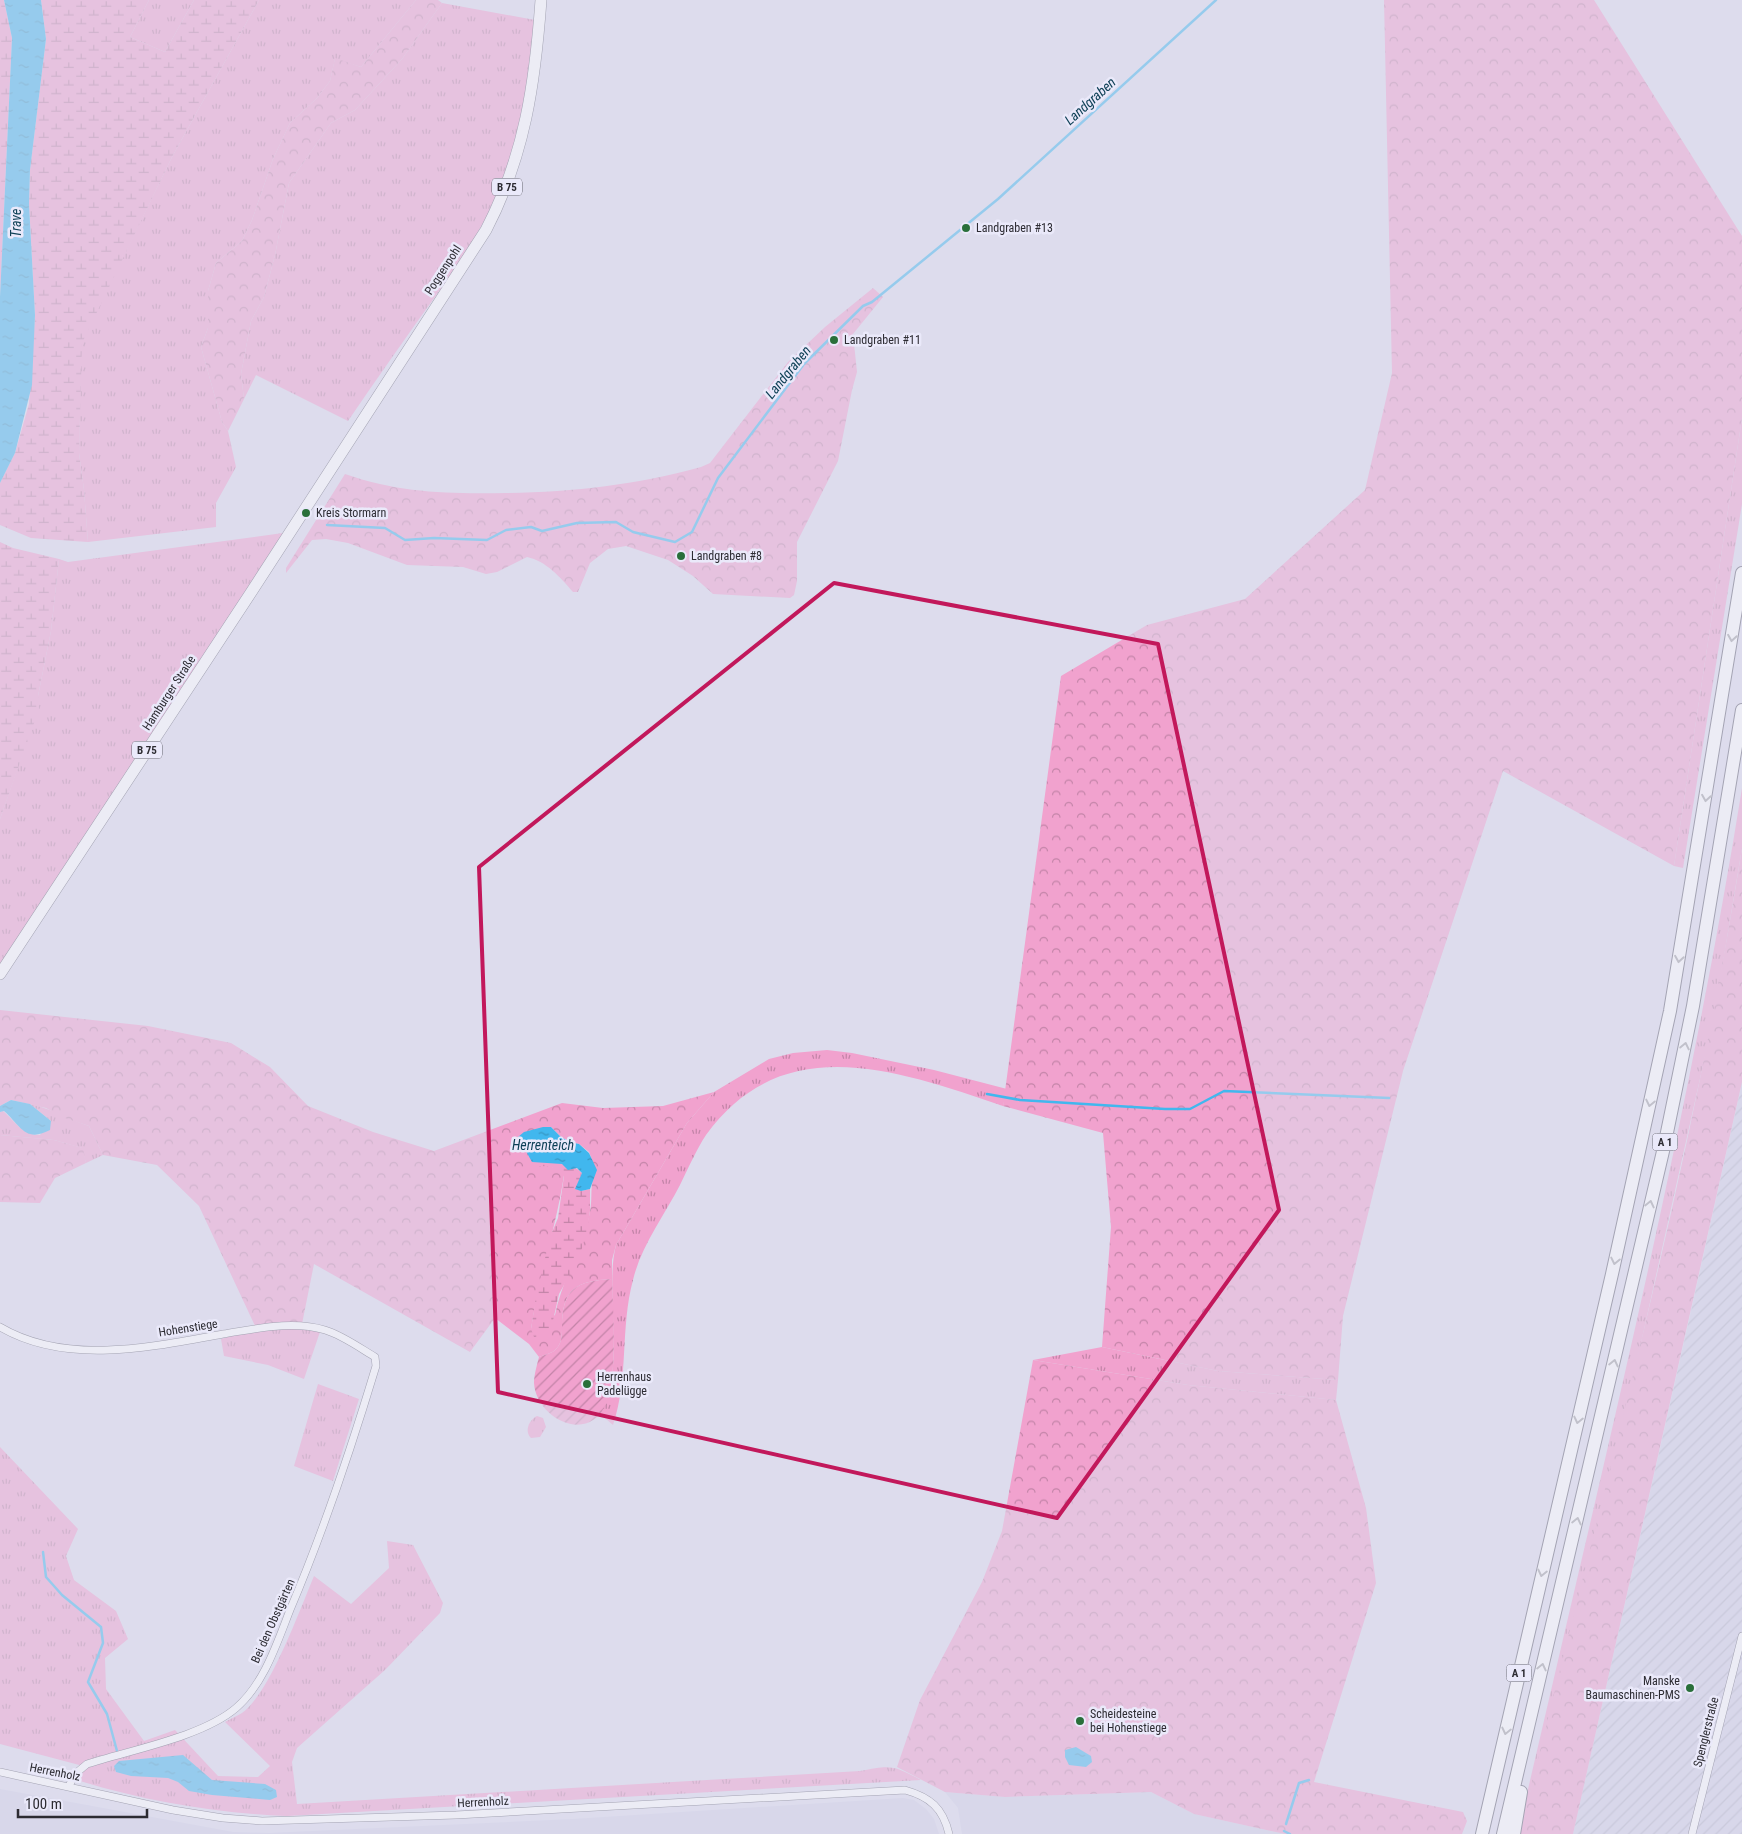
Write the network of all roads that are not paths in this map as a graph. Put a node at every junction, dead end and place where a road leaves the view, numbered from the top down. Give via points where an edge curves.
1 (541, 0) edge
2 (294, 527) joint
3 (1742, 573) edge
4 (1742, 710) edge
5 (0, 974) edge
6 (0, 1327) edge
7 (375, 1357) joint
8 (1742, 1636) edge
9 (1531, 1715) junction
10 (0, 1772) edge
11 (69, 1786) junction
12 (1483, 1828) edge
13 (949, 1834) edge
14 (1478, 1834) edge
15 (1504, 1834) edge
16 (1514, 1834) edge
17 (1692, 1834) edge

1 - 2 main road, Poggenpohl / B 75 via 533,88 503,196 486,230
2 - 5 main road, Hamburger Straße / B 75
3 -> 12 highway, A 1 via 1670,1011
9 -> 4 highway, A 1 via 1666,1138 1693,1006
6 - 7 street, Hohenstiege via 17,1337 62,1348 101,1350 141,1347 263,1327 301,1326 326,1330
7 - 11 street, Bei den Obstgärten via 376,1366 336,1494 273,1652 250,1692 236,1709 188,1734 87,1764 75,1774
8 - 17 street, Spenglerstraße
9 - 15 highway, A 1
9 - 16 highway
10 - 11 street, Herrenholz
11 - 13 street, Herrenholz via 173,1810 262,1821 456,1815 905,1790 920,1794 939,1808
12 - 14 highway

